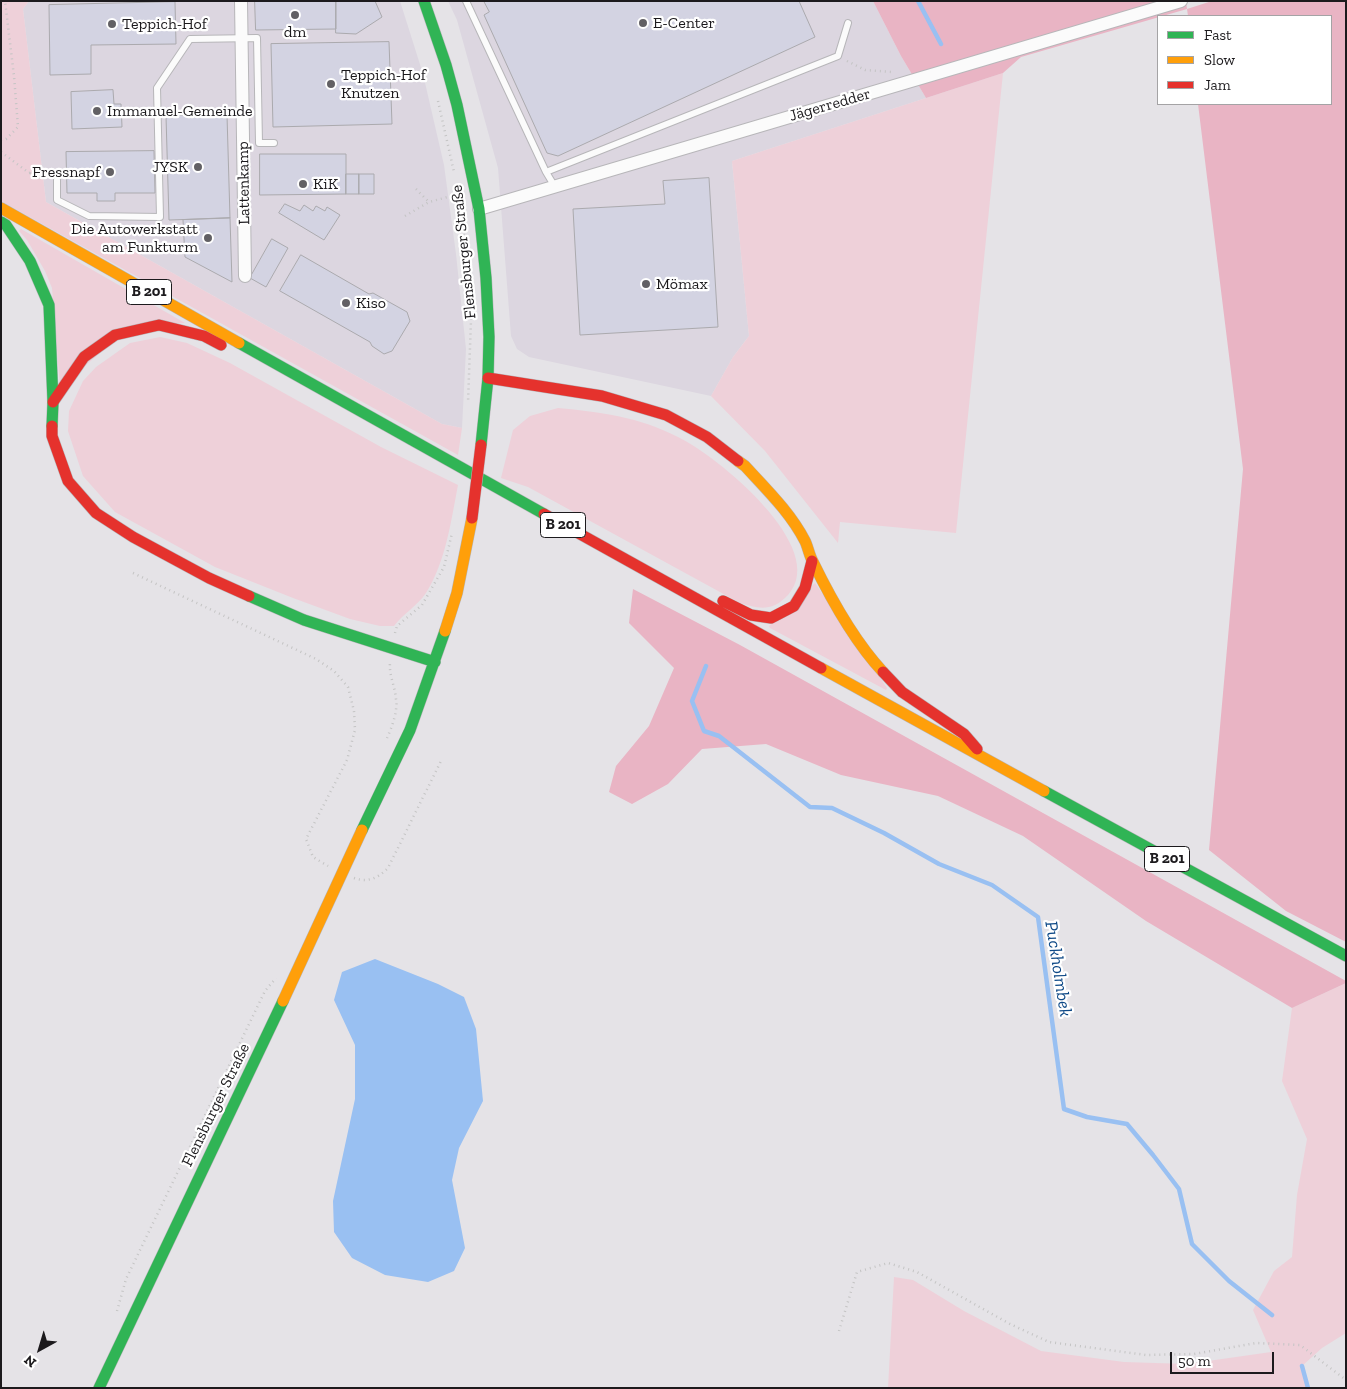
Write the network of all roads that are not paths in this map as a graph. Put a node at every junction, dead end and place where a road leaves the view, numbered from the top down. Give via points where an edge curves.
1 (241, 1) edge
2 (424, 1) edge
3 (466, 1) edge
4 (1181, 1) edge
5 (848, 23) dead end
6 (241, 38) junction
7 (274, 143) dead end
8 (546, 172) junction
9 (56, 180) dead end
10 (555, 186) junction
11 (1, 208) edge
12 (479, 209) junction
13 (1, 222) edge
14 (245, 276) dead end
15 (298, 377) junction
16 (488, 378) junction
17 (53, 402) junction
18 (812, 561) junction
19 (645, 572) junction
20 (435, 662) junction
21 (988, 762) junction
22 (1346, 956) edge
23 (99, 1388) edge

1 - 6 street, Lattenkamp
2 - 12 main road, Flensburger Straße via 457,105
3 - 8 lane
4 - 10 street, Jägerredder
5 - 8 lane via 838,56
6 - 7 lane via 257,38 259,143
6 - 9 lane via 190,38 157,88 160,217 89,216 57,200
6 - 14 street, Lattenkamp
8 - 10 lane
10 - 12 street, Jägerredder
11 - 15 main road, B 201
12 - 16 main road, Flensburger Straße via 488,327
13 - 17 main road via 30,261 49,305
15 - 17 main road via 278,375 204,336 160,325 115,335 84,357
15 - 19 main road, B 201
16 - 18 main road via 602,396 666,415 708,437 745,466 786,512 805,541
16 - 20 main road, Flensburger Straße, bridge via 472,518 457,593
17 - 20 main road via 52,436 68,481 96,513 209,578 304,620
18 - 19 main road via 805,588 794,606 771,618 751,615 668,575
18 - 21 main road via 872,660 902,692 964,734
19 - 21 main road, B 201
20 - 23 main road, Flensburger Straße via 410,730
21 - 22 main road, B 201

